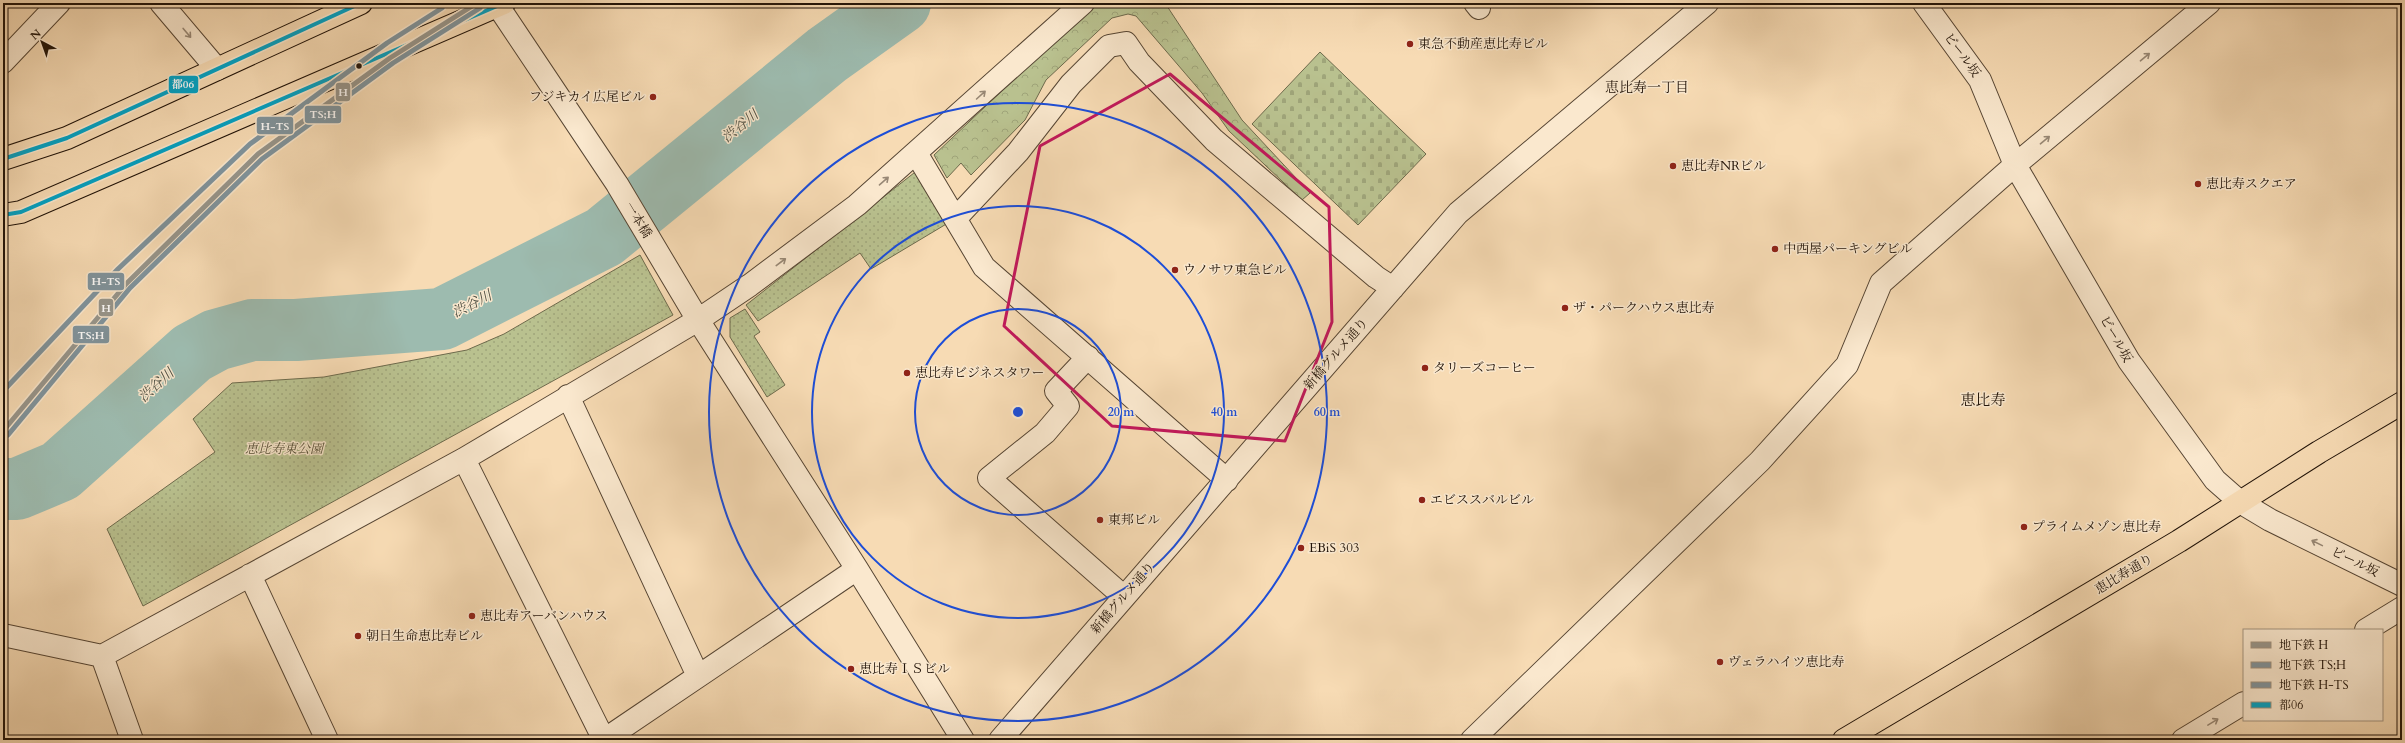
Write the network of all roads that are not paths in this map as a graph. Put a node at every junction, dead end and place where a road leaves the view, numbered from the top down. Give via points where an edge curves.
1 (59, 3) edge
2 (162, 3) edge
3 (361, 3) edge
4 (1083, 3) edge
5 (1707, 3) edge
6 (1924, 3) edge
7 (2209, 3) edge
8 (501, 5) edge
9 (3, 62) edge
10 (217, 69) junction
11 (916, 153) junction
12 (3, 159) edge
13 (2015, 165) junction
14 (3, 215) edge
15 (956, 218) junction
16 (1394, 288) junction
17 (698, 320) junction
18 (1088, 358) junction
19 (568, 396) junction
20 (2402, 403) edge
21 (464, 459) junction
22 (1227, 480) junction
23 (2240, 502) junction
24 (857, 569) junction
25 (250, 575) junction
26 (2402, 585) edge
27 (1124, 597) junction
28 (2402, 608) edge
29 (2368, 629) edge
30 (3, 635) edge
31 (102, 656) junction
32 (698, 676) junction
33 (2243, 704) edge
34 (132, 740) edge
35 (327, 740) edge
36 (604, 740) edge
37 (963, 740) edge
38 (1000, 740) edge
39 (1472, 740) edge
40 (1844, 740) edge
41 (2183, 740) edge

1 - 9 street
2 -> 10 street
3 - 10 main road
11 -> 4 street
5 - 16 street, 新橋グルメ通り via 1458,213
6 - 13 street, ビール坂 via 1980,80
13 -> 7 street
8 - 14 main road via 21,212
8 - 17 street, 一本橋 via 617,184
10 - 12 main road via 67,138
11 - 15 street
17 -> 11 street via 750,285 856,205
13 - 23 street, ビール坂 via 2146,387 2215,480
13 - 39 street via 1882,283 1847,365 1760,461
15 - 16 street via 1018,152 1071,84 1109,46 1126,43 1139,62 1214,140 1376,277
15 - 18 street via 984,267
16 - 22 street, 新橋グルメ通り
17 - 19 street
17 - 24 street, 一本橋
18 - 22 street
18 - 27 street via 1056,391 1068,406 1045,433 989,478
19 - 21 street
19 - 32 street
20 - 23 main road, 恵比寿通り
21 - 25 street
21 - 36 street
22 - 27 street, 新橋グルメ通り
26 -> 23 street, ビール坂 via 2270,520
23 - 40 main road, 恵比寿通り via 2173,545
24 - 32 street
24 - 37 street, 一本橋
25 - 31 street
25 - 35 street
27 - 38 street, 新橋グルメ通り
28 - 29 street
30 - 31 street
31 - 34 street
32 - 36 street
41 -> 33 street

